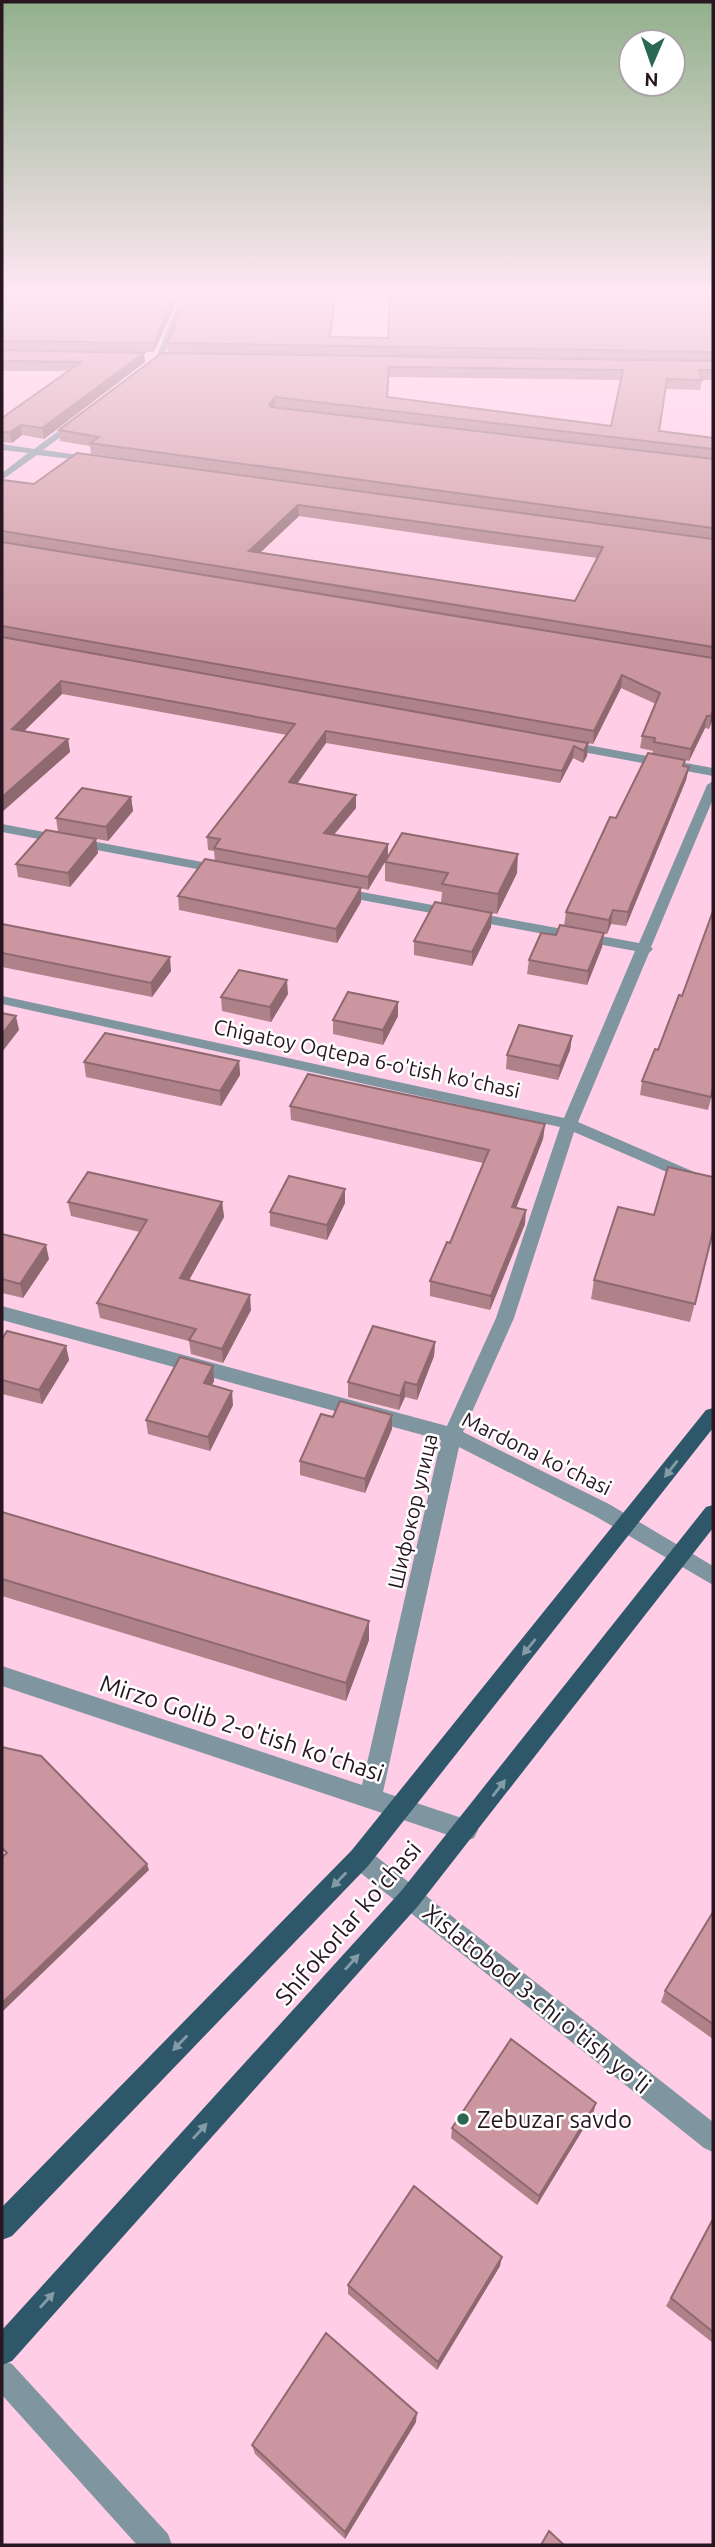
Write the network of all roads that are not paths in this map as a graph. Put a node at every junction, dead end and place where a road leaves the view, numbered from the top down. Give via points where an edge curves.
1 (86, 413) edge
2 (2, 447) edge
3 (34, 452) junction
4 (104, 461) edge
5 (2, 477) edge
6 (549, 742) edge
7 (713, 772) edge
8 (713, 785) edge
9 (2, 828) edge
10 (235, 872) edge
11 (331, 890) edge
12 (646, 949) junction
13 (2, 999) edge
14 (569, 1124) junction
15 (713, 1186) edge
16 (2, 1312) edge
17 (713, 1415) edge
18 (452, 1435) junction
19 (713, 1513) edge
20 (627, 1524) junction
21 (678, 1557) junction
22 (713, 1576) edge
23 (2, 1676) edge
24 (370, 1798) junction
25 (400, 1809) junction
26 (466, 1830) junction
27 (360, 1858) junction
28 (410, 1898) junction
29 (713, 2139) edge
30 (2, 2226) edge
31 (2, 2351) edge
32 (2, 2374) edge
33 (157, 2545) edge

1 - 3 street
2 - 3 street
3 - 4 street
3 - 5 street
6 - 7 street
8 - 12 street, Шифокор улица
9 - 10 street
11 - 12 street
12 - 14 street, Шифокор улица
13 - 14 street, Chigatoy Oqtepa 6-o'tish ko'chasi
14 - 15 street, Chigatoy Oqtepa 6-o'tish ko'chasi
14 - 18 street, Шифокор улица via 505,1318
16 - 18 street, Mardona ko'chasi
17 -> 20 main road, Shifokorlar ko'chasi
18 - 20 street, Mardona ko'chasi
18 - 24 street, Шифокор улица
19 - 21 main road, Shifokorlar ko'chasi
20 - 21 street, Mardona ko'chasi
20 -> 25 main road, Shifokorlar ko'chasi
21 - 22 street, Mardona ko'chasi
26 -> 21 main road, Shifokorlar ko'chasi
23 - 24 street, Mirzo Golib 2-o'tish ko'chasi
24 - 25 street, Mirzo Golib 2-o'tish ko'chasi
25 - 26 street, Mirzo Golib 2-o'tish ko'chasi
25 - 27 main road, Shifokorlar ko'chasi
26 - 28 main road, Shifokorlar ko'chasi
27 - 28 street, Xislatobod 3-chi o'tish yo'li
27 -> 30 main road, Shifokorlar ko'chasi
28 - 29 street, Xislatobod 3-chi o'tish yo'li
31 -> 28 main road, Shifokorlar ko'chasi
32 - 33 street

